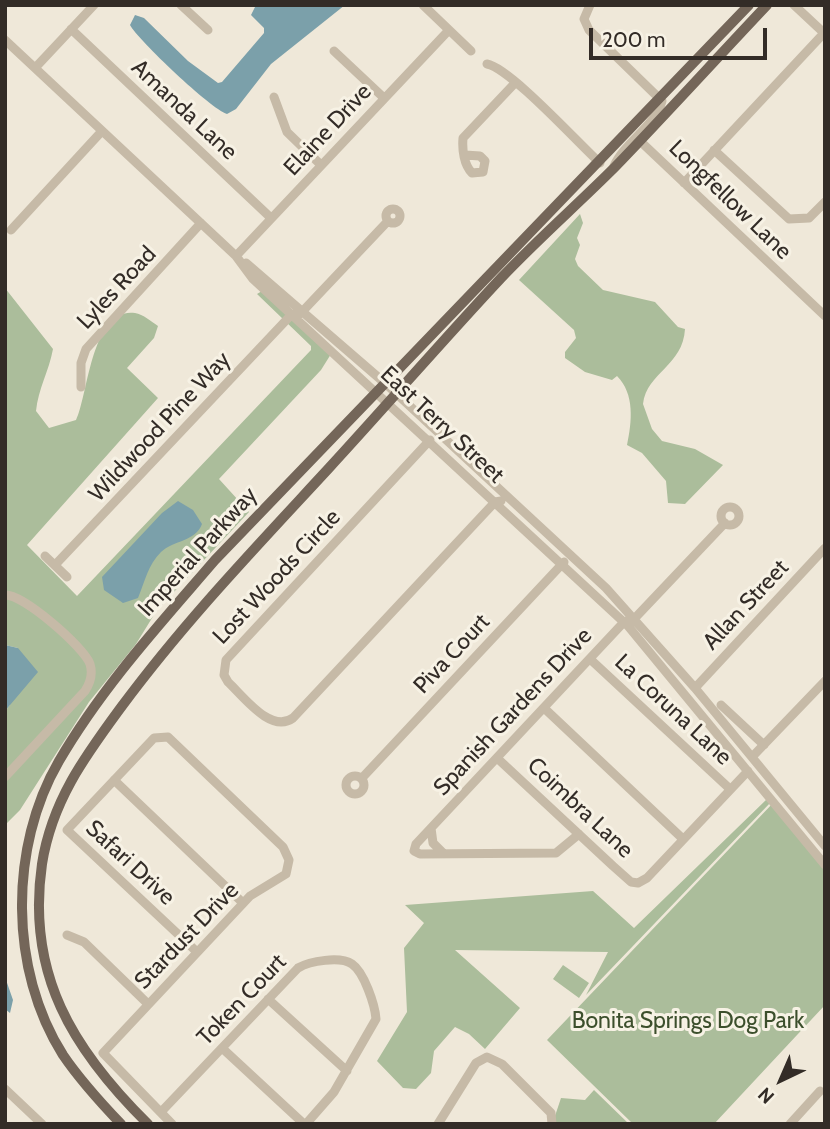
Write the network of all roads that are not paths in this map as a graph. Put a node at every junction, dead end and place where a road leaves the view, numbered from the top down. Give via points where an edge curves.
1 (94, 5) edge
2 (181, 5) edge
3 (423, 5) edge
4 (590, 5) edge
5 (748, 5) edge
6 (767, 5) edge
7 (794, 5) edge
8 (71, 29) junction
9 (208, 30) dead end
10 (449, 30) junction
11 (824, 32) edge
12 (5, 40) edge
13 (334, 51) dead end
14 (471, 51) dead end
15 (487, 64) dead end
16 (34, 68) junction
17 (515, 83) junction
18 (274, 97) dead end
19 (384, 98) junction
20 (660, 99) junction
21 (102, 131) junction
22 (640, 141) junction
23 (714, 150) junction
24 (465, 155) dead end
25 (600, 163) junction
26 (321, 165) junction
27 (612, 169) junction
28 (684, 183) junction
29 (825, 202) edge
30 (271, 218) junction
31 (388, 221) dead end
32 (201, 223) junction
33 (11, 230) dead end
34 (236, 256) junction
35 (297, 314) junction
36 (825, 316) edge
37 (81, 387) dead end
38 (382, 388) junction
39 (393, 398) junction
40 (430, 440) junction
41 (495, 502) junction
42 (725, 523) dead end
43 (553, 539) junction
44 (825, 548) edge
45 (570, 555) junction
46 (45, 556) dead end
47 (562, 564) junction
48 (55, 565) junction
49 (67, 577) dead end
50 (5, 595) edge
51 (635, 618) junction
52 (624, 622) junction
53 (590, 659) junction
54 (825, 681) edge
55 (695, 688) junction
56 (721, 705) dead end
57 (544, 708) junction
58 (764, 745) junction
59 (752, 757) junction
60 (497, 758) junction
61 (748, 771) junction
62 (5, 777) edge
63 (362, 778) dead end
64 (114, 780) junction
65 (730, 789) junction
66 (431, 828) junction
67 (579, 834) junction
68 (683, 839) junction
69 (825, 846) edge
70 (444, 854) junction
71 (823, 859) edge
72 (243, 903) junction
73 (67, 935) dead end
74 (197, 952) junction
75 (268, 999) junction
76 (148, 1004) junction
77 (222, 1048) junction
78 (346, 1071) junction
79 (5, 1089) edge
80 (820, 1091) dead end
81 (161, 1112) junction
82 (553, 1122) edge
83 (43, 1124) edge
84 (121, 1124) edge
85 (148, 1124) edge
86 (172, 1124) edge
87 (305, 1124) edge
88 (438, 1124) edge
89 (790, 1124) edge

1 - 8 street
2 - 9 street
3 - 10 street
4 - 20 street via 584,19 589,30
5 - 20 main road, Imperial Parkway
6 - 22 main road, Imperial Parkway
7 - 11 street
8 - 16 street
8 - 30 street, Amanda Lane
10 - 14 street
10 - 19 street, Elaine Drive
11 - 23 street
12 - 16 street
13 - 19 street
15 - 17 street
16 - 21 street
17 - 24 street via 463,138
17 - 25 street
18 - 26 street via 287,132
19 - 26 street, Elaine Drive
20 - 25 main road, Imperial Parkway
20 - 27 street, Imperial Parkway via 657,112 624,148
21 - 32 street
21 - 33 street
22 - 27 main road, Imperial Parkway
22 - 28 street, Longfellow Lane
23 - 28 street
23 - 29 street via 789,219 808,218
25 - 38 main road, Imperial Parkway
26 - 30 street, Elaine Drive
27 - 39 main road, Imperial Parkway via 534,244
28 - 36 street, Longfellow Lane
30 - 34 street, Elaine Drive
31 - 35 street, Wildwood Pine Way
32 - 34 street
32 - 37 street, Lyles Road via 86,349
34 - 35 street, East Terry Street
35 - 38 street, East Terry Street
35 - 48 street, Wildwood Pine Way
38 - 39 street, East Terry Street
38 - 84 main road, Imperial Parkway via 215,560 132,657 58,762 39,804 26,854 21,909 28,966 41,1011 62,1054
39 - 40 street, East Terry Street
39 - 43 street
39 - 85 main road, Imperial Parkway via 211,595 147,672 75,770 57,808 42,863 40,908 43,952 56,999 78,1045
40 - 41 street, East Terry Street
40 - 41 street, Lost Woods Circle via 226,660 224,675 244,696 272,722 293,719
41 - 43 street via 504,502
41 - 47 street, East Terry Street
42 - 51 street
43 - 45 street
44 - 55 street, Allan Street
45 - 47 street, Piva Court
45 - 51 street
46 - 48 street
47 - 52 street, East Terry Street
47 - 63 street, Piva Court
48 - 49 street
50 - 62 street via 25,600 74,645 88,660 92,676 85,691
51 - 52 street
51 - 55 street
52 - 53 street, Spanish Gardens Drive
52 - 61 street, East Terry Street
53 - 57 street, Spanish Gardens Drive
53 - 65 street, La Coruna Lane
54 - 58 street
55 - 59 street
56 - 58 street
57 - 60 street, Spanish Gardens Drive
57 - 68 street
58 - 59 street
59 - 69 street
60 - 66 street, Spanish Gardens Drive
60 - 67 street, Coimbra Lane
61 - 65 street
61 - 71 street, East Terry Street
64 - 72 street
64 - 72 street, Stardust Drive via 154,738 167,737 287,853 286,874
64 - 74 street, Safari Drive via 67,830
65 - 68 street
66 - 70 street, Spanish Gardens Drive via 433,843
66 - 70 street, Spanish Gardens Drive via 415,851
67 - 68 street, Coimbra Lane via 638,883
67 - 70 street, Spanish Gardens Drive via 556,853
72 - 74 street, Stardust Drive
73 - 76 street via 84,942
74 - 76 street, Stardust Drive
75 - 77 street, Token Court
75 - 78 street
75 - 78 street, Token Court via 304,964 351,964 376,1019
76 - 81 street, Stardust Drive via 103,1053
77 - 81 street, Token Court
77 - 87 street
78 - 87 street, Token Court via 328,1101
79 - 83 street
80 - 89 street
81 - 86 street
82 - 88 street via 551,1113 533,1094 497,1060 487,1057 476,1063

